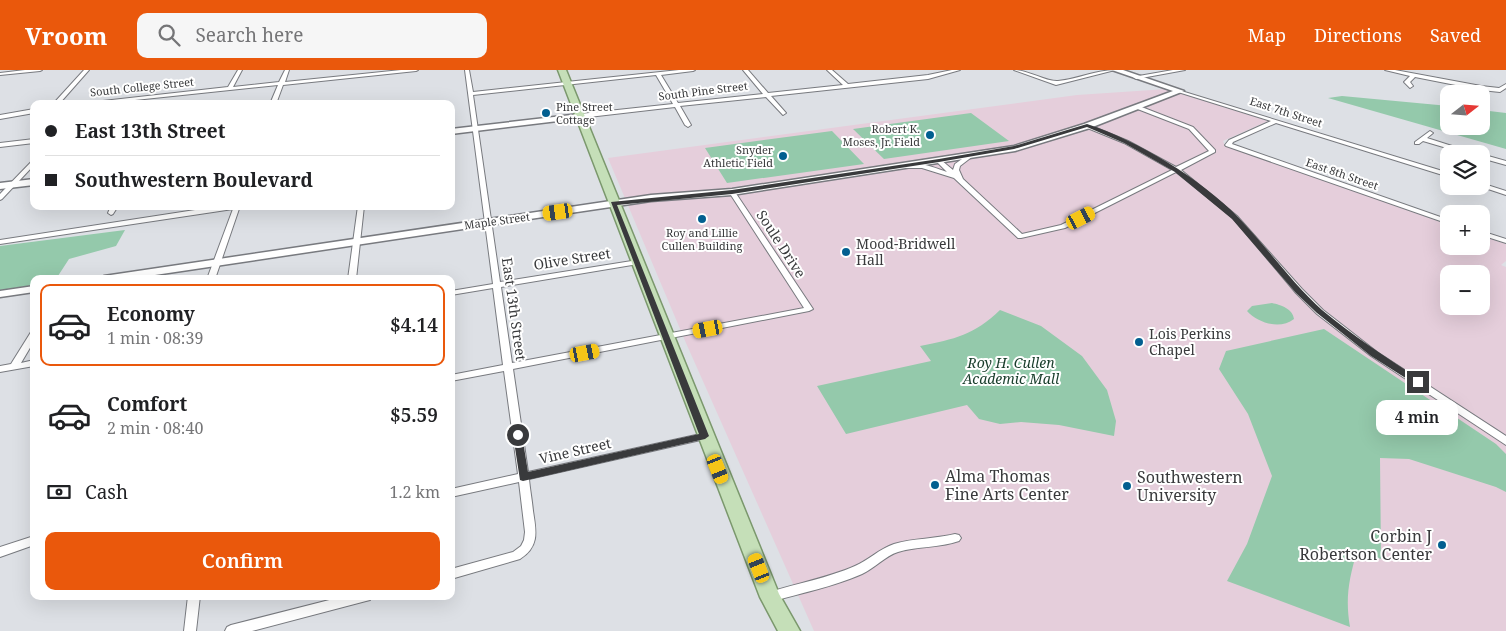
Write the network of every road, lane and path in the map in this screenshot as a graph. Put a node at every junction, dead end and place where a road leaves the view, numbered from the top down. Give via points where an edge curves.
1 (40, 70) edge
2 (87, 70) edge
3 (240, 70) edge
4 (287, 70) edge
5 (416, 70) edge
6 (467, 70) edge
7 (692, 70) edge
8 (745, 70) edge
9 (829, 70) edge
10 (920, 70) edge
11 (958, 70) edge
12 (1016, 70) edge
13 (1114, 70) edge
14 (1183, 70) edge
15 (1387, 70) edge
16 (5, 72) edge
17 (378, 72) edge
18 (658, 74) junction
19 (935, 76) junction
20 (1413, 76) junction
21 (564, 77) edge
22 (1136, 77) junction
23 (282, 83) junction
24 (846, 85) junction
25 (1410, 86) dead end
26 (1506, 86) edge
27 (230, 88) junction
28 (1180, 90) junction
29 (1500, 90) junction
30 (1506, 92) edge
31 (471, 94) junction
32 (766, 94) junction
33 (60, 100) edge
34 (117, 100) edge
35 (275, 100) edge
36 (677, 105) junction
37 (1137, 107) junction
38 (30, 111) edge
39 (783, 113) dead end
40 (580, 116) junction
41 (0, 117) edge
42 (1276, 121) junction
43 (688, 125) dead end
44 (1087, 126) junction
45 (476, 129) junction
46 (455, 132) edge
47 (1430, 133) dead end
48 (1423, 139) junction
49 (30, 141) edge
50 (1417, 143) dead end
51 (0, 145) edge
52 (1443, 145) edge
53 (972, 155) junction
54 (1490, 159) edge
55 (939, 161) junction
56 (1506, 163) edge
57 (30, 164) edge
58 (907, 166) junction
59 (1177, 170) junction
60 (1440, 172) edge
61 (960, 179) junction
62 (30, 182) edge
63 (12, 184) junction
64 (0, 186) edge
65 (1490, 189) edge
66 (732, 192) junction
67 (1506, 193) edge
68 (0, 198) edge
69 (614, 204) junction
70 (211, 210) edge
71 (236, 210) edge
72 (360, 210) edge
73 (1440, 219) edge
74 (486, 222) junction
75 (1490, 236) edge
76 (1506, 241) edge
77 (0, 242) edge
78 (356, 242) junction
79 (217, 262) junction
80 (638, 262) junction
81 (131, 275) edge
82 (212, 275) edge
83 (352, 275) edge
84 (497, 285) junction
85 (30, 290) edge
86 (455, 292) edge
87 (0, 294) edge
88 (665, 337) junction
89 (30, 340) edge
90 (30, 364) edge
91 (14, 366) junction
92 (0, 368) edge
93 (508, 368) junction
94 (455, 377) edge
95 (705, 436) junction
96 (1506, 441) edge
97 (523, 477) junction
98 (455, 492) edge
99 (956, 538) dead end
100 (30, 541) edge
101 (0, 552) edge
102 (455, 573) edge
103 (770, 597) junction
104 (194, 600) edge
105 (351, 600) edge
106 (190, 631) edge
107 (231, 631) edge
108 (789, 631) edge

1 - 16 street
2 - 33 street
3 - 27 street
4 - 23 street
5 - 17 street, South College Street
6 - 31 street, East 13th Street
7 - 18 street
8 - 32 street
9 - 24 street
10 - 19 street
11 - 19 street, South Pine Street
12 - 13 street via 1056,83
13 - 22 street, East 7th Street
14 - 22 street
15 - 20 street
17 - 23 street, South College Street
18 - 21 street
18 - 36 street
19 - 24 street, South Pine Street
20 - 25 street via 1408,82
20 - 29 street
21 - 31 street
21 - 40 main road
22 - 28 street, East 7th Street
23 - 27 street, South College Street
23 - 35 street
24 - 32 street, South Pine Street
26 - 29 street
27 - 34 street, South College Street
28 - 37 street, Maple Street
28 - 42 street, East 7th Street
29 - 30 street
31 - 45 street, East 13th Street
32 - 36 street, South Pine Street
32 - 39 street
36 - 40 street, South Pine Street
36 - 43 street
37 - 44 street, Maple Street
37 - 59 street via 1191,128 1213,151
38 - 41 street
40 - 45 street, South Pine Street
40 - 69 main road
42 - 60 street, East 7th Street
42 - 73 street, East 8th Street via 1230,141 1228,145
44 - 53 street, Maple Street via 1033,143
44 - 59 street via 1126,142
45 - 46 street, South Pine Street
45 - 74 street, East 13th Street
47 - 48 street
48 - 50 street
48 - 52 street
49 - 51 street
53 - 55 street, Maple Street
53 - 61 street via 959,162 956,170
54 - 56 street
55 - 58 street, Maple Street
55 - 61 street
57 - 63 street
58 - 61 street via 923,166
58 - 66 street, Maple Street
59 - 61 street via 1063,227 1021,236
59 - 96 street via 1235,218 1320,312 1374,354
62 - 63 street
63 - 64 street
63 - 68 street
65 - 67 street
66 - 69 street, Maple Street
66 - 88 street, Soule Drive via 809,310
69 - 74 street, Maple Street
69 - 80 main road
70 - 77 street
71 - 79 street
72 - 78 street
74 - 78 street, Maple Street
74 - 84 street, East 13th Street
75 - 76 street
78 - 79 street, Maple Street
78 - 83 street
79 - 81 street, Maple Street
79 - 82 street
80 - 84 street, Olive Street
80 - 88 main road
84 - 86 street, Olive Street
84 - 93 street, East 13th Street
85 - 87 street
88 - 93 street
88 - 95 main road
89 - 91 street
90 - 91 street
91 - 92 street
93 - 94 street
93 - 97 street, East 13th Street
95 - 97 street, Vine Street
95 - 103 main road
97 - 98 street, Vine Street
97 - 102 street, East 13th Street via 531,532 525,550 504,560
99 - 103 street via 887,551 870,565
100 - 101 street
103 - 108 main road
104 - 106 street
105 - 107 street

